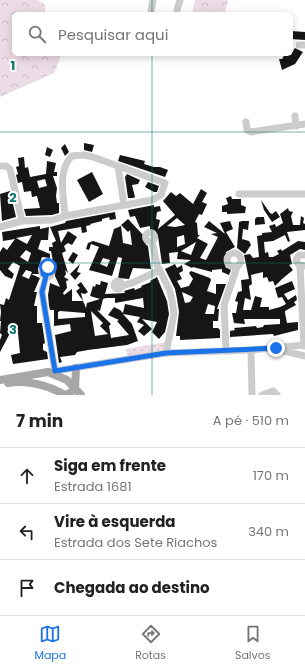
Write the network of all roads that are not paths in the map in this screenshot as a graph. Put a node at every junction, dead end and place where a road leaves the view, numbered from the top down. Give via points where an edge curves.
1 (153, 0) edge
2 (180, 0) edge
3 (177, 10) dead end
4 (150, 12) dead end
5 (295, 116) dead end
6 (246, 122) dead end
7 (305, 124) edge
8 (296, 126) junction
9 (0, 166) edge
10 (118, 166) junction
11 (239, 194) dead end
12 (305, 194) edge
13 (124, 205) junction
14 (65, 216) junction
15 (22, 221) junction
16 (0, 227) edge
17 (152, 241) dead end
18 (305, 255) edge
19 (237, 266) dead end
20 (302, 266) edge
21 (158, 271) junction
22 (46, 276) dead end
23 (121, 286) dead end
24 (305, 346) edge
25 (276, 348) junction
26 (251, 350) junction
27 (226, 351) junction
28 (166, 353) junction
29 (305, 356) edge
30 (76, 368) junction
31 (48, 372) junction
32 (0, 380) edge
33 (0, 384) edge
34 (39, 384) junction
35 (74, 388) junction
36 (65, 395) edge
37 (81, 395) edge
38 (252, 395) edge
39 (262, 395) edge
40 (277, 395) edge

1 - 4 street
2 - 3 street
5 - 8 street
6 - 8 street via 247,130 251,132
7 - 8 street
9 - 15 street via 10,169
10 - 13 street
10 - 13 street via 165,183 164,190 156,199
10 - 14 street via 84,155 72,156 63,174
11 - 12 street
13 - 14 street
14 - 15 street via 53,220
15 - 16 street
17 - 21 street
18 - 20 street via 301,254 296,258 296,262
19 - 27 street via 224,305
20 - 24 street via 302,330
21 - 23 street via 132,284
21 - 28 street via 169,289 174,314
22 - 31 street via 42,292
24 - 25 street
25 - 26 street
25 - 29 street
26 - 27 street
26 - 38 street
27 - 28 street
28 - 30 street
30 - 31 street
30 - 35 main road
31 - 32 main road
31 - 34 main road via 38,378
31 - 35 main road via 64,378
33 - 34 main road
34 - 36 main road
35 - 36 main road
35 - 37 main road
39 - 40 street via 273,391

